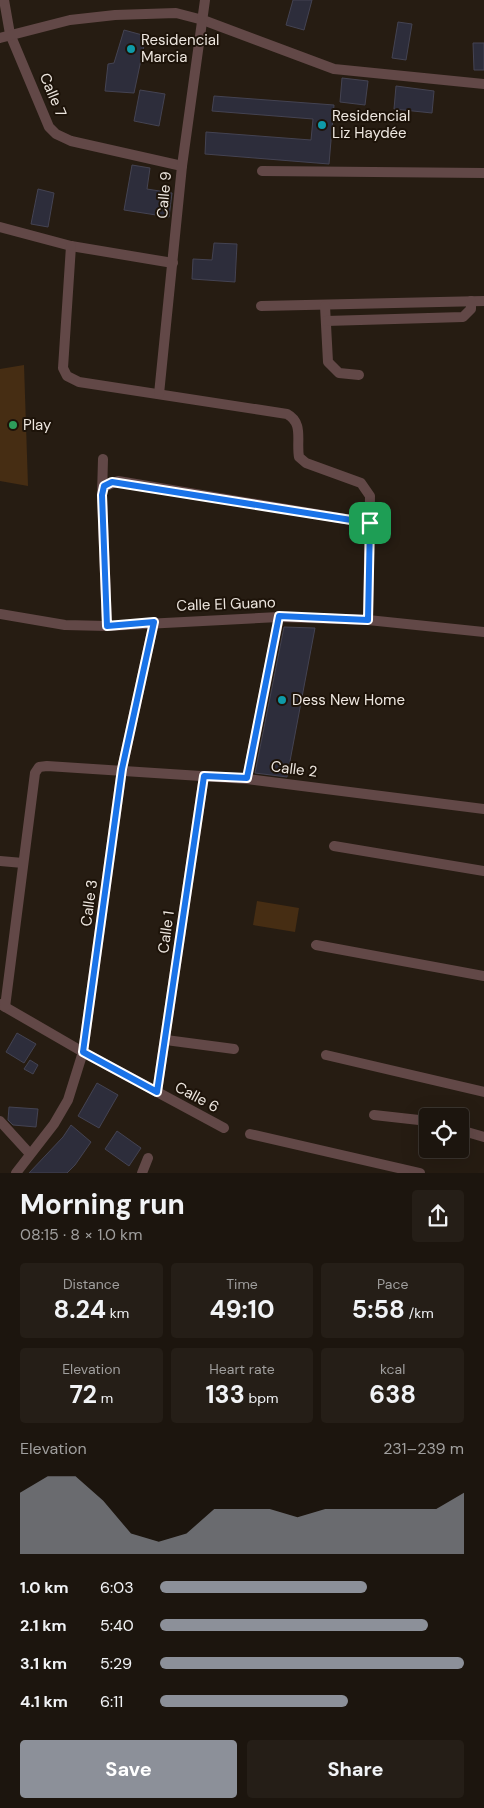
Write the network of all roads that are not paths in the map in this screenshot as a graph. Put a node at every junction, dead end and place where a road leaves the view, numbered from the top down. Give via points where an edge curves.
1 (4, 0) edge
2 (205, 0) edge
3 (203, 20) junction
4 (5, 36) edge
5 (484, 84) edge
6 (182, 166) junction
7 (262, 171) dead end
8 (484, 173) edge
9 (0, 227) edge
10 (72, 246) junction
11 (173, 263) junction
12 (471, 301) junction
13 (484, 301) edge
14 (261, 306) dead end
15 (325, 306) junction
16 (326, 321) junction
17 (359, 375) dead end
18 (158, 394) junction
19 (103, 460) dead end
20 (104, 486) junction
21 (370, 523) junction
22 (0, 614) edge
23 (279, 616) junction
24 (368, 620) junction
25 (154, 622) junction
26 (107, 626) junction
27 (484, 632) edge
28 (122, 769) junction
29 (204, 776) junction
30 (247, 778) junction
31 (484, 809) edge
32 (334, 846) dead end
33 (0, 861) edge
34 (23, 863) junction
35 (484, 871) edge
36 (316, 945) dead end
37 (484, 976) edge
38 (2, 1005) edge
39 (166, 1040) junction
40 (234, 1049) dead end
41 (83, 1052) junction
42 (326, 1055) dead end
43 (157, 1092) junction
44 (484, 1092) edge
45 (374, 1115) dead end
46 (419, 1120) edge
47 (0, 1121) edge
48 (224, 1128) dead end
49 (469, 1133) edge
50 (250, 1134) dead end
51 (484, 1137) edge
52 (30, 1154) junction
53 (148, 1158) dead end
54 (16, 1173) edge
55 (142, 1173) edge
56 (420, 1173) edge

1 - 4 street, Calle 7
2 - 3 street, Calle 9
3 - 4 street via 176,13 115,14 70,20
3 - 5 street via 334,69
3 - 6 street, Calle 9
4 - 6 street, Calle 7 via 49,127 56,134 71,141
6 - 11 street, Calle 9
7 - 8 street
9 - 10 street
10 - 11 street
10 - 18 street via 63,368 67,376 79,382
11 - 18 street, Calle 9
12 - 13 street
12 - 15 street
12 - 16 street via 471,310 463,317
14 - 15 street
15 - 16 street
16 - 17 street via 330,367 339,373
18 - 21 street via 287,414 294,418 299,426 299,457 306,463 362,483 370,496
19 - 20 street
20 - 21 street via 118,482
20 - 26 street
21 - 24 street
22 - 26 street, Calle El Guano via 65,625
23 - 24 street, Calle El Guano
23 - 25 street, Calle El Guano
23 - 30 street
24 - 27 street, Calle El Guano
25 - 26 street, Calle El Guano
25 - 28 street, Calle 3
28 - 29 street, Calle 2
28 - 34 street, Calle 2 via 39,767 35,773
28 - 41 street, Calle 3
29 - 30 street, Calle 2
29 - 39 street, Calle 1
30 - 31 street, Calle 2
32 - 35 street
33 - 34 street
34 - 38 street
36 - 37 street
38 - 41 street, Calle 6
39 - 40 street
39 - 43 street, Calle 1
41 - 43 street, Calle 6
41 - 52 street, Calle 3 via 68,1100
42 - 44 street
43 - 48 street, Calle 6
45 - 46 street
47 - 52 street
49 - 51 street
50 - 56 street
52 - 54 street, Calle 3
53 - 55 street

